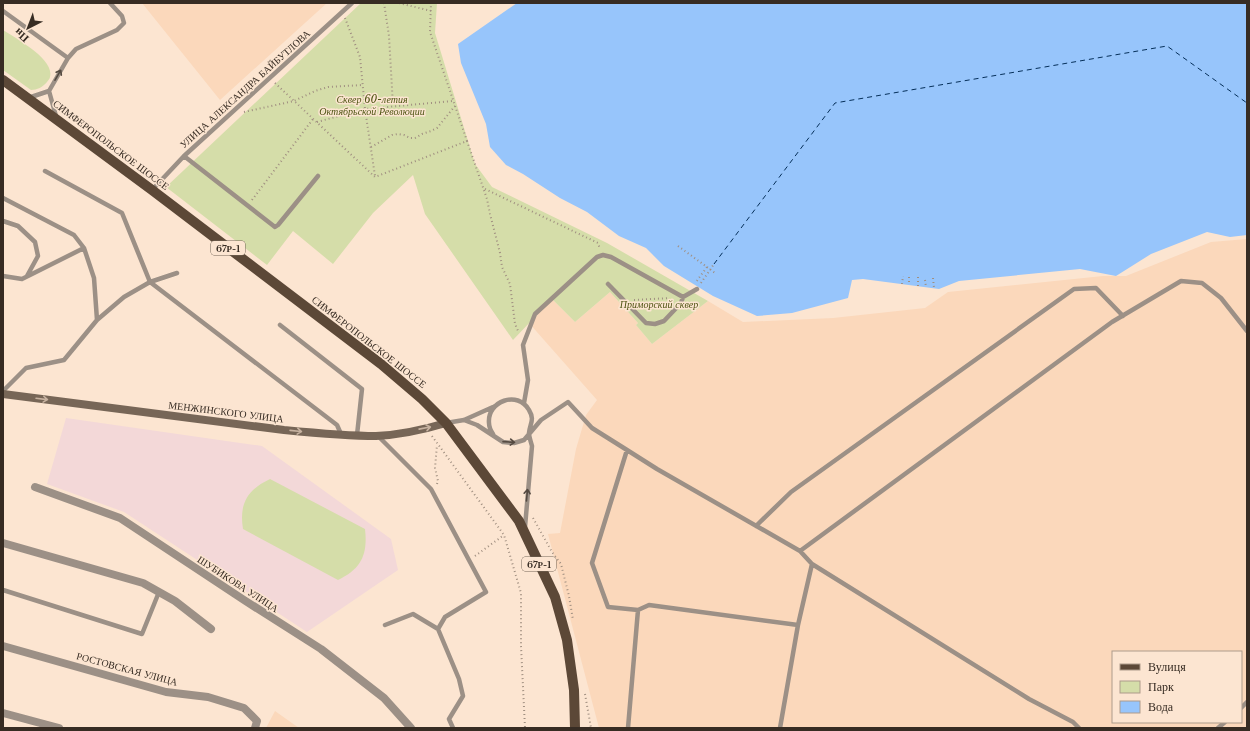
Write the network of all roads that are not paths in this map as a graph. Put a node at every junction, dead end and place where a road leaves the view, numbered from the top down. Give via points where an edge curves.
1 (110, 3) edge
2 (352, 3) edge
3 (3, 11) edge
4 (68, 58) junction
5 (3, 80) edge
6 (49, 91) junction
7 (28, 98) junction
8 (56, 119) junction
9 (184, 156) junction
10 (45, 171) dead end
11 (318, 176) dead end
12 (152, 190) junction
13 (3, 198) edge
14 (3, 221) edge
15 (84, 248) junction
16 (177, 273) dead end
17 (3, 276) edge
18 (27, 276) junction
19 (150, 282) junction
20 (608, 284) dead end
21 (696, 287) road end
22 (683, 297) junction
23 (1123, 316) junction
24 (97, 320) junction
25 (280, 325) dead end
26 (1247, 331) edge
27 (3, 393) edge
28 (524, 403) junction
29 (493, 407) junction
30 (464, 420) junction
31 (446, 424) junction
32 (529, 433) junction
33 (341, 434) junction
34 (493, 434) junction
35 (356, 435) junction
36 (378, 436) junction
37 (627, 450) junction
38 (35, 487) dead end
39 (756, 526) junction
40 (525, 534) junction
41 (3, 543) edge
42 (800, 552) junction
43 (812, 564) junction
44 (3, 590) edge
45 (159, 592) junction
46 (638, 610) junction
47 (385, 625) dead end
48 (798, 625) junction
49 (211, 629) dead end
50 (438, 629) junction
51 (3, 646) edge
52 (3, 713) edge
53 (59, 728) edge
54 (255, 728) edge
55 (411, 728) edge
56 (453, 728) edge
57 (575, 728) edge
58 (628, 728) edge
59 (780, 728) edge
60 (1078, 728) edge

1 - 4 lane via 122,16 124,23 117,30 76,49
2 - 9 lane, УЛИЦА АЛЕКСАНДРА БАЙБУТЛОВА
3 - 4 lane
6 -> 4 lane
5 - 7 main road, СИМФЕРОПОЛЬСКОЕ ШОССЕ / 67Р-1
6 - 7 lane
6 - 8 lane
7 - 8 main road, СИМФЕРОПОЛЬСКОЕ ШОССЕ / 67Р-1
8 - 12 main road, СИМФЕРОПОЛЬСКОЕ ШОССЕ / 67Р-1
9 - 11 lane via 275,227
9 - 12 lane, УЛИЦА АЛЕКСАНДРА БАЙБУТЛОВА
10 - 19 lane via 122,213
12 - 31 main road, СИМФЕРОПОЛЬСКОЕ ШОССЕ / 67Р-1 via 381,364 422,399
13 - 15 lane via 74,235
14 - 18 lane via 18,226 36,242 38,256
15 - 18 lane
15 - 24 lane via 94,278
16 - 19 lane
17 - 18 lane via 22,279
19 - 24 lane via 124,297
19 - 33 lane via 336,425
20 - 22 lane via 646,323 664,321 681,303
21 - 22 lane
22 - 28 lane via 611,257 603,256 592,261 535,314 523,345 528,380
23 - 26 lane via 1181,281 1202,283 1221,298
23 - 39 lane via 1096,288 1074,289 791,492
23 - 42 lane
24 - 27 lane via 64,360 26,368
25 - 35 lane via 362,388
27 -> 33 street, МЕНЖИНСКОГО УЛИЦА via 284,430
28 - 29 lane via 514,399 504,400
28 - 32 lane via 533,419
29 - 30 lane
29 - 34 lane via 489,415
30 - 31 lane
30 - 34 lane
36 -> 31 street, МЕНЖИНСКОГО УЛИЦА
31 - 40 main road, СИМФЕРОПОЛЬСКОЕ ШОССЕ / 67Р-1 via 519,521
34 -> 32 lane via 503,442 514,443 524,440
32 - 37 lane via 540,420 568,402 592,428
40 -> 32 lane via 532,446
33 - 35 street, МЕНЖИНСКОГО УЛИЦА
35 - 36 street, МЕНЖИНСКОГО УЛИЦА
36 - 50 lane via 431,489 486,592 445,617
37 - 39 lane
37 - 46 lane via 592,563 608,607
38 - 55 street, ШУБИКОВА УЛИЦА via 120,518 321,649 384,698
39 - 42 lane
40 - 57 main road, СИМФЕРОПОЛЬСКОЕ ШОССЕ / 67Р-1 via 555,597 566,640 574,690
41 - 45 street via 143,583
42 - 43 lane
43 - 48 lane
43 - 60 lane
44 - 45 lane via 142,634
45 - 49 street
46 - 48 lane via 649,605
46 - 58 lane
47 - 50 lane via 413,614
48 - 59 lane
50 - 56 lane via 459,679 463,696 449,719
51 - 54 street, РОСТОВСКАЯ УЛИЦА via 166,692 208,697 244,708 257,721
52 - 53 street

